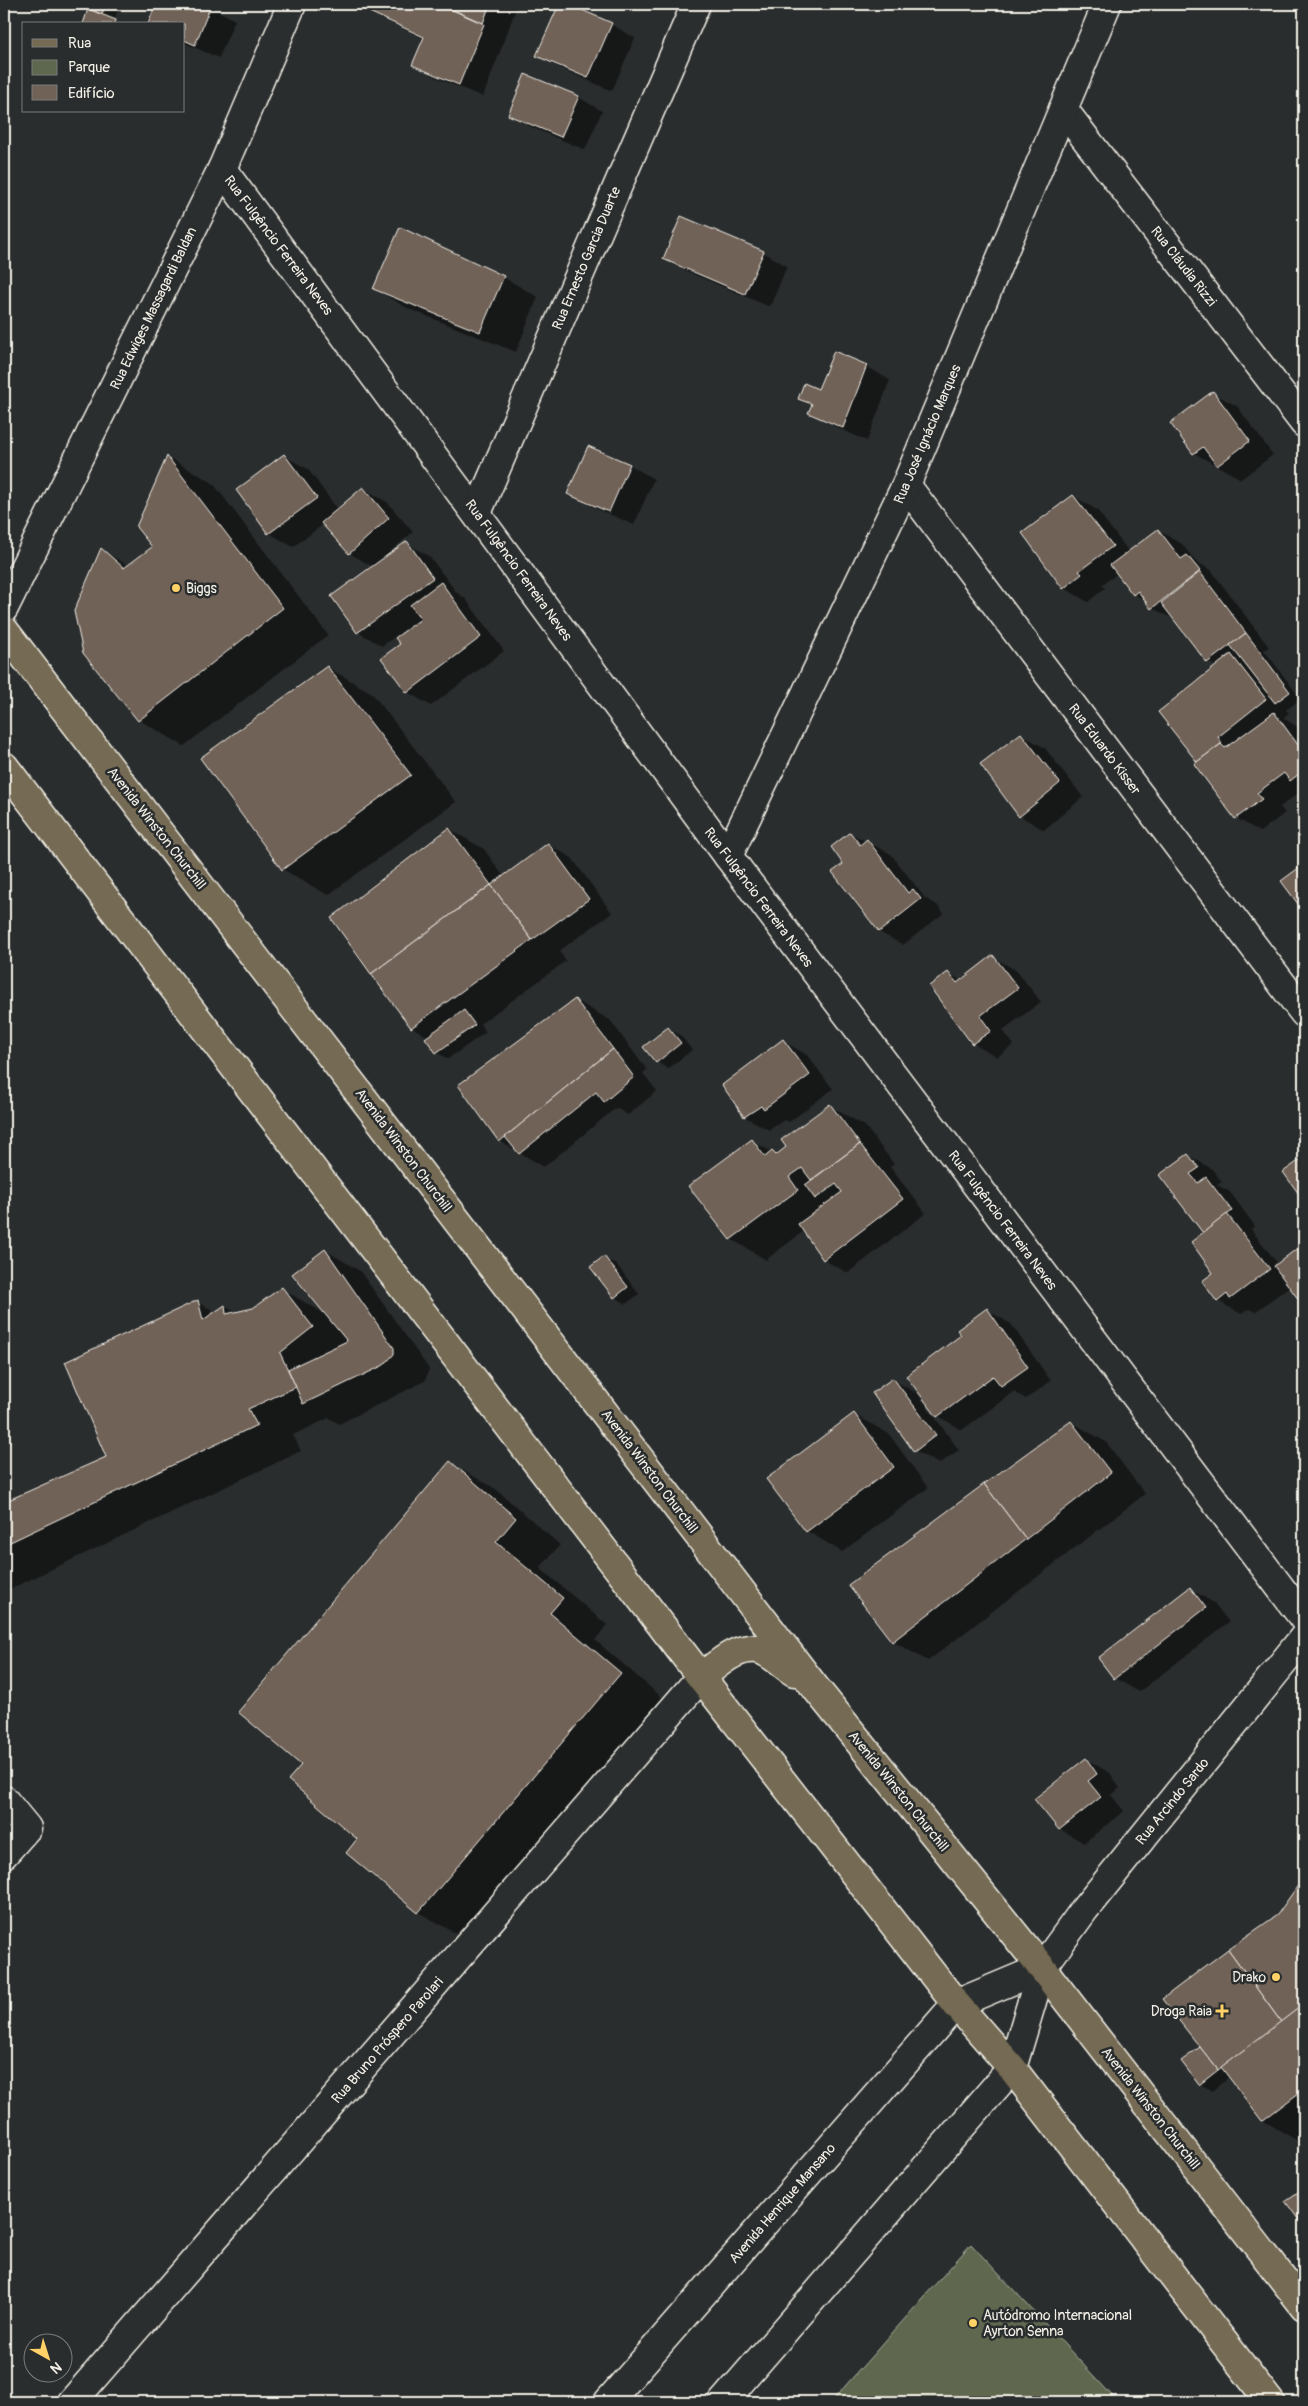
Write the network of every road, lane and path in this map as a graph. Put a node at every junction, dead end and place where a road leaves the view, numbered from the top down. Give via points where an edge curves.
1 (292, 4) edge
2 (696, 4) edge
3 (1107, 4) edge
4 (1064, 110) junction
5 (222, 169) junction
6 (1304, 423) edge
7 (906, 485) junction
8 (477, 513) junction
9 (4, 608) edge
10 (4, 630) edge
11 (4, 766) edge
12 (728, 856) junction
13 (1304, 1013) edge
14 (1304, 1618) edge
15 (1304, 1637) edge
16 (701, 1677) junction
17 (814, 1686) junction
18 (4, 1800) edge
19 (4, 1854) edge
20 (1042, 1968) junction
21 (956, 2004) junction
22 (1012, 2068) junction
23 (1304, 2306) edge
24 (72, 2402) edge
25 (608, 2402) edge
26 (723, 2402) edge
27 (1270, 2402) edge

1 - 5 street, Rua Edwiges Massagardi Baldan
2 - 8 street, Rua Ernesto Garcia Duarte
3 - 4 street, Rua José Ignácio Marques
4 - 6 street, Rua Cláudia Rizzi
4 - 7 street, Rua José Ignácio Marques
5 - 8 street, Rua Fulgêncio Ferreira Neves
5 - 9 street, Rua Edwiges Massagardi Baldan
7 - 12 street, Rua José Ignácio Marques
7 - 13 street, Rua Eduardo Kisser
8 - 12 street, Rua Fulgêncio Ferreira Neves
10 - 17 main road, Avenida Winston Churchill
11 - 16 main road
12 - 14 street, Rua Fulgêncio Ferreira Neves
15 - 20 street, Rua Arcindo Sardo via 1084,1910
16 - 17 main road via 744,1649 761,1650
16 - 21 main road
16 - 24 street, Rua Bruno Próspero Parolari
17 - 20 main road, Avenida Winston Churchill
18 - 19 street via 27,1828
20 - 21 street
20 - 22 street
20 - 23 main road, Avenida Winston Churchill
21 - 22 main road
21 - 25 street, Avenida Henrique Mansano
22 - 26 street
22 - 27 main road

